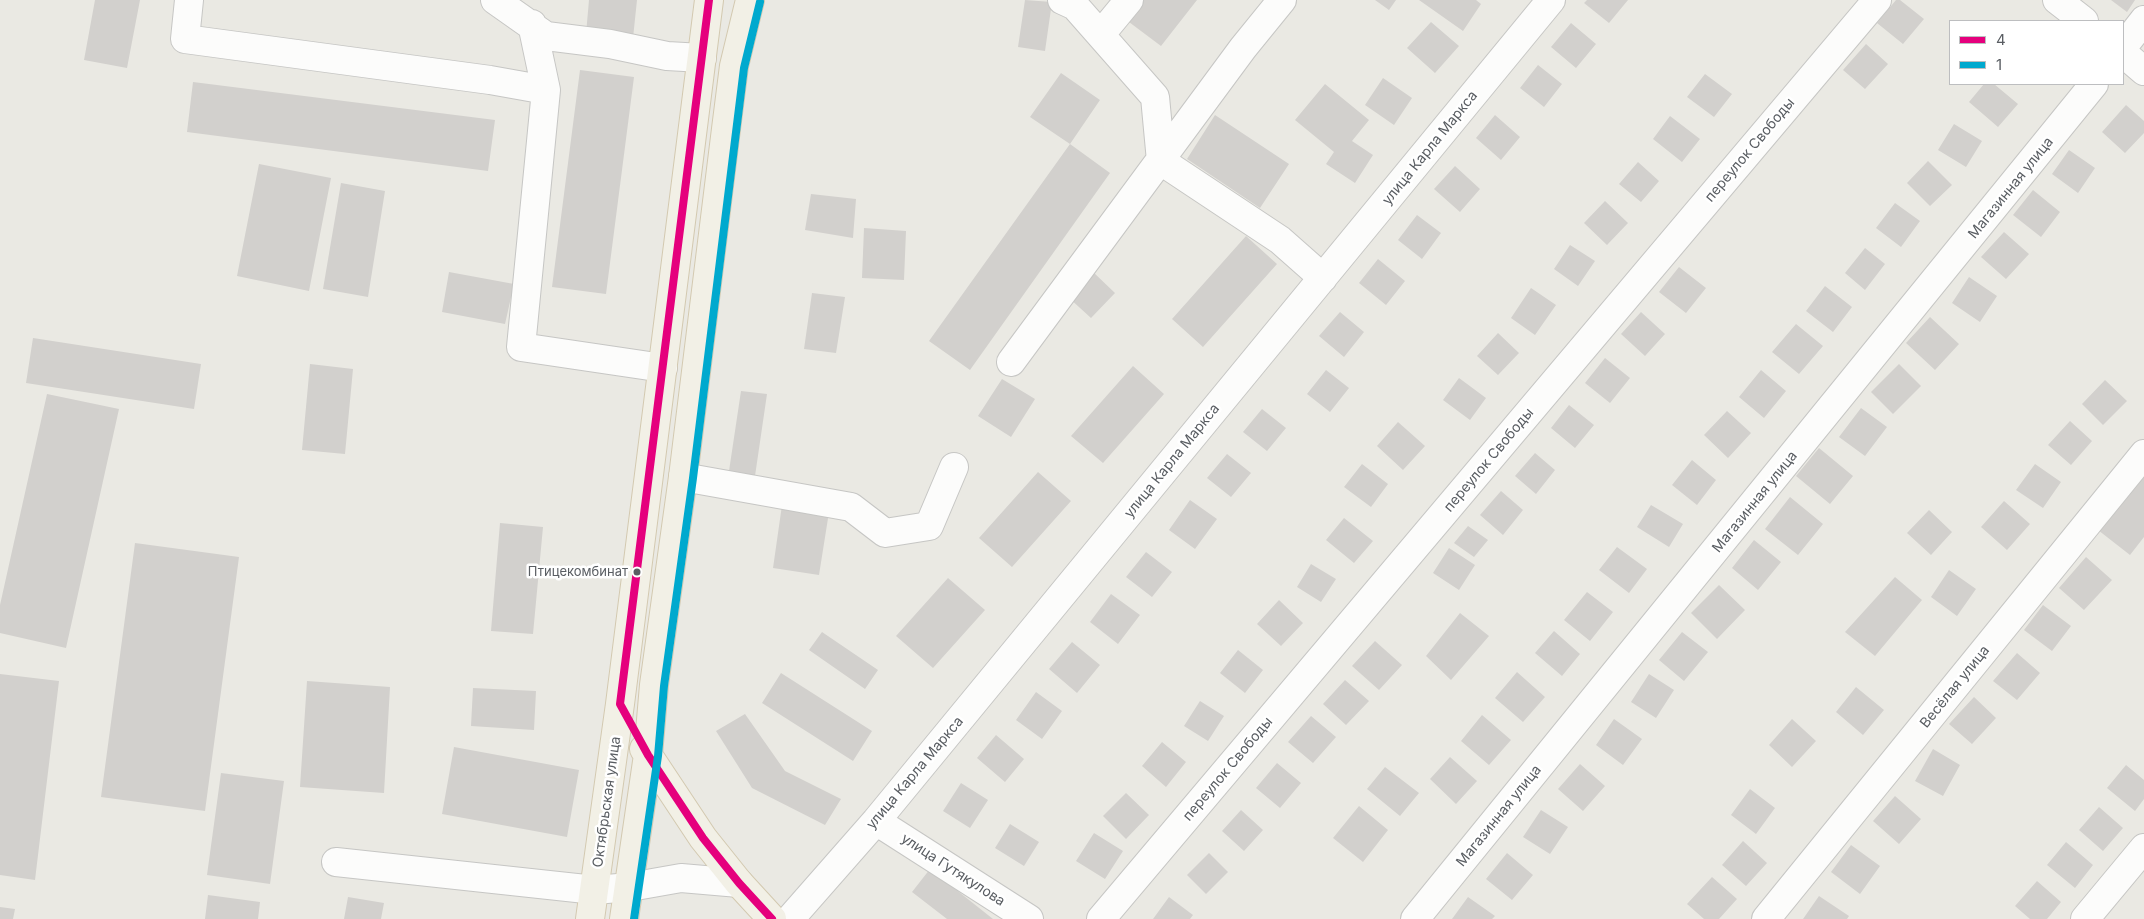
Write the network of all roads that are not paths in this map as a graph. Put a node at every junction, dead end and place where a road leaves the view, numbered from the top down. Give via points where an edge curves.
1 (189, 0) edge
2 (495, 0) edge
3 (709, 0) edge
4 (750, 0) edge
5 (1062, 0) edge
6 (1129, 0) edge
7 (1282, 0) edge
8 (1551, 0) edge
9 (1877, 0) edge
10 (2057, 0) edge
11 (2083, 20) edge
12 (2144, 20) edge
13 (532, 24) junction
14 (1101, 34) junction
15 (2124, 46) edge
16 (2124, 53) edge
17 (702, 58) junction
18 (2144, 71) edge
19 (2093, 85) edge
20 (546, 90) junction
21 (1161, 161) junction
22 (1323, 278) junction
23 (1011, 362) dead end
24 (663, 368) junction
25 (2144, 454) edge
26 (954, 466) dead end
27 (683, 477) junction
28 (620, 704) junction
29 (648, 755) junction
30 (876, 821) junction
31 (2144, 848) edge
32 (336, 862) dead end
33 (739, 883) junction
34 (630, 887) junction
35 (595, 890) junction
36 (590, 919) edge
37 (624, 919) edge
38 (772, 919) edge
39 (790, 919) edge
40 (1029, 919) edge
41 (1101, 919) edge
42 (1415, 919) edge
43 (1766, 919) edge
44 (2085, 919) edge

1 - 20 street via 185,39
2 - 13 street
3 - 17 main road, Октябрьская улица
4 - 27 main road via 734,66
5 - 14 street via 1076,6
6 - 14 street
7 - 21 street
8 - 22 street, улица Карла Маркса
9 - 41 street, переулок Свободы
10 - 11 street
12 - 15 street
13 - 17 street via 546,36 610,44 667,56
13 - 20 street
14 - 21 street via 1155,97
16 - 18 street
17 - 24 main road, Октябрьская улица
19 - 42 street, Магазинная улица
20 - 24 street via 521,347
21 - 22 street via 1280,240
21 - 23 street
22 - 30 street, улица Карла Маркса
24 - 28 main road, Октябрьская улица
25 - 43 street, Весёлая улица
26 - 27 street via 930,526 885,533 850,507
27 - 29 main road via 654,685
28 - 29 main road
28 - 35 main road, Октябрьская улица
29 - 33 main road via 703,838
29 - 34 main road
30 - 39 street, улица Карла Маркса
30 - 40 street, улица Гутякулова
31 - 44 street
32 - 35 street
33 - 34 street via 681,878
33 - 38 main road
34 - 35 street
34 - 37 main road
35 - 36 main road, Октябрьская улица

